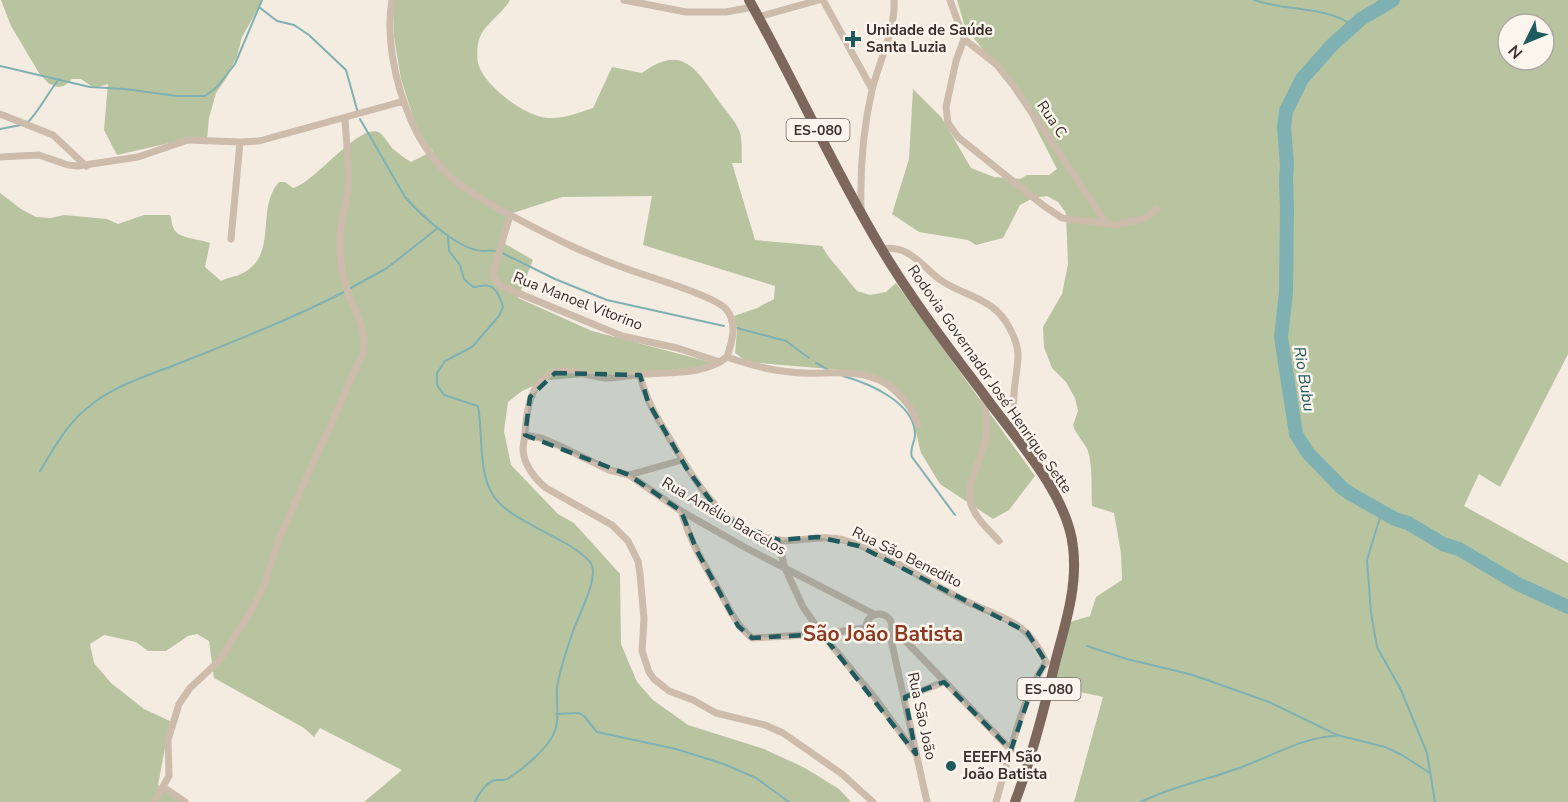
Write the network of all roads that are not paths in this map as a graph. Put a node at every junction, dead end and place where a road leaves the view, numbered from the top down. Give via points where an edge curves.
1 (392, 0) edge
2 (622, 0) edge
3 (821, 0) edge
4 (894, 0) edge
5 (950, 0) edge
6 (753, 8) edge
7 (964, 39) junction
8 (872, 89) junction
9 (404, 100) junction
10 (0, 114) edge
11 (345, 118) junction
12 (240, 142) junction
13 (0, 157) edge
14 (86, 166) junction
15 (1157, 209) dead end
16 (510, 214) junction
17 (861, 214) junction
18 (1107, 224) junction
19 (231, 239) dead end
20 (881, 249) junction
21 (727, 357) junction
22 (720, 362) junction
23 (640, 375) junction
24 (983, 393) junction
25 (918, 425) dead end
26 (525, 435) junction
27 (1023, 447) junction
28 (682, 460) junction
29 (629, 475) junction
30 (681, 511) junction
31 (779, 540) junction
32 (999, 541) dead end
33 (784, 566) junction
34 (874, 614) junction
35 (866, 628) junction
36 (891, 632) junction
37 (822, 634) junction
38 (1051, 663) junction
39 (944, 682) junction
40 (905, 697) junction
41 (1011, 750) junction
42 (916, 754) junction
43 (163, 787) junction
44 (154, 802) edge
45 (185, 802) edge
46 (873, 802) edge
47 (927, 802) edge
48 (996, 802) edge
49 (1016, 802) edge

1 - 9 street via 393,61
2 - 6 street via 686,12
3 - 6 street
3 - 8 street
4 - 8 street
5 - 7 street
6 - 17 main road, Rodovia Governador José Henrique Sette / ES-080
7 - 18 street, Rua C via 997,65 1013,85
7 - 18 street via 946,107 952,131 1055,214
8 - 17 street via 864,125
9 - 11 street
9 - 16 street via 416,132 434,159 469,191
10 - 14 street via 53,135
11 - 12 street via 273,138
11 - 43 street via 348,192 340,251 343,275 363,328 363,353 280,537 255,604 220,660 179,704 168,740 169,776
12 - 14 street via 188,140 138,157
12 - 19 street
13 - 14 street via 39,155
15 - 18 street via 1139,221
16 - 21 street via 590,256 722,305 733,325
16 - 22 street, Rua Manoel Vitorino via 494,273 501,286 622,336
17 - 20 main road, Rodovia Governador José Henrique Sette / ES-080
20 - 24 main road, Rodovia Governador José Henrique Sette / ES-080
20 - 27 street via 891,247 914,255 947,285 992,307 1003,318 1018,354 1014,404
21 - 22 street
21 - 25 street via 789,372 865,374 900,395
22 - 23 street via 685,372
23 - 26 street via 608,378 566,371 543,379 530,397
23 - 28 street, Rua São Benedito via 648,402
24 - 27 main road, Rodovia Governador José Henrique Sette / ES-080
24 - 32 street via 987,432 970,501
26 - 29 street, Rua Amélio Barcelos
26 - 46 street via 525,461 537,480 557,496 612,525 633,550 644,606 642,651 654,679 669,691 716,713 783,733 842,774
27 - 38 main road, Rodovia Governador José Henrique Sette / ES-080 via 1050,487 1074,548 1071,602
28 - 29 street
28 - 31 street, Rua São Benedito via 705,495 728,518 752,532
29 - 30 street, Rua Amélio Barcelos
30 - 33 street, Rua Amélio Barcelos
30 - 37 street via 697,551 738,626 748,635 756,639
31 - 33 street
31 - 38 street, Rua São Benedito via 825,537 859,546 1020,626
33 - 34 street, Rua Amélio Barcelos
33 - 37 street via 803,607
34 - 35 street
34 - 36 street via 890,618
35 - 36 street via 871,638 877,640
35 - 37 street
36 - 39 street
36 - 40 street, Rua São João
37 - 42 street
38 - 41 street via 1034,682
38 - 49 main road, Rodovia Governador José Henrique Sette / ES-080 via 1036,739
39 - 40 street
39 - 41 street
40 - 42 street, Rua São João
41 - 48 street
42 - 47 street, Rua São João
43 - 44 street
43 - 45 street

